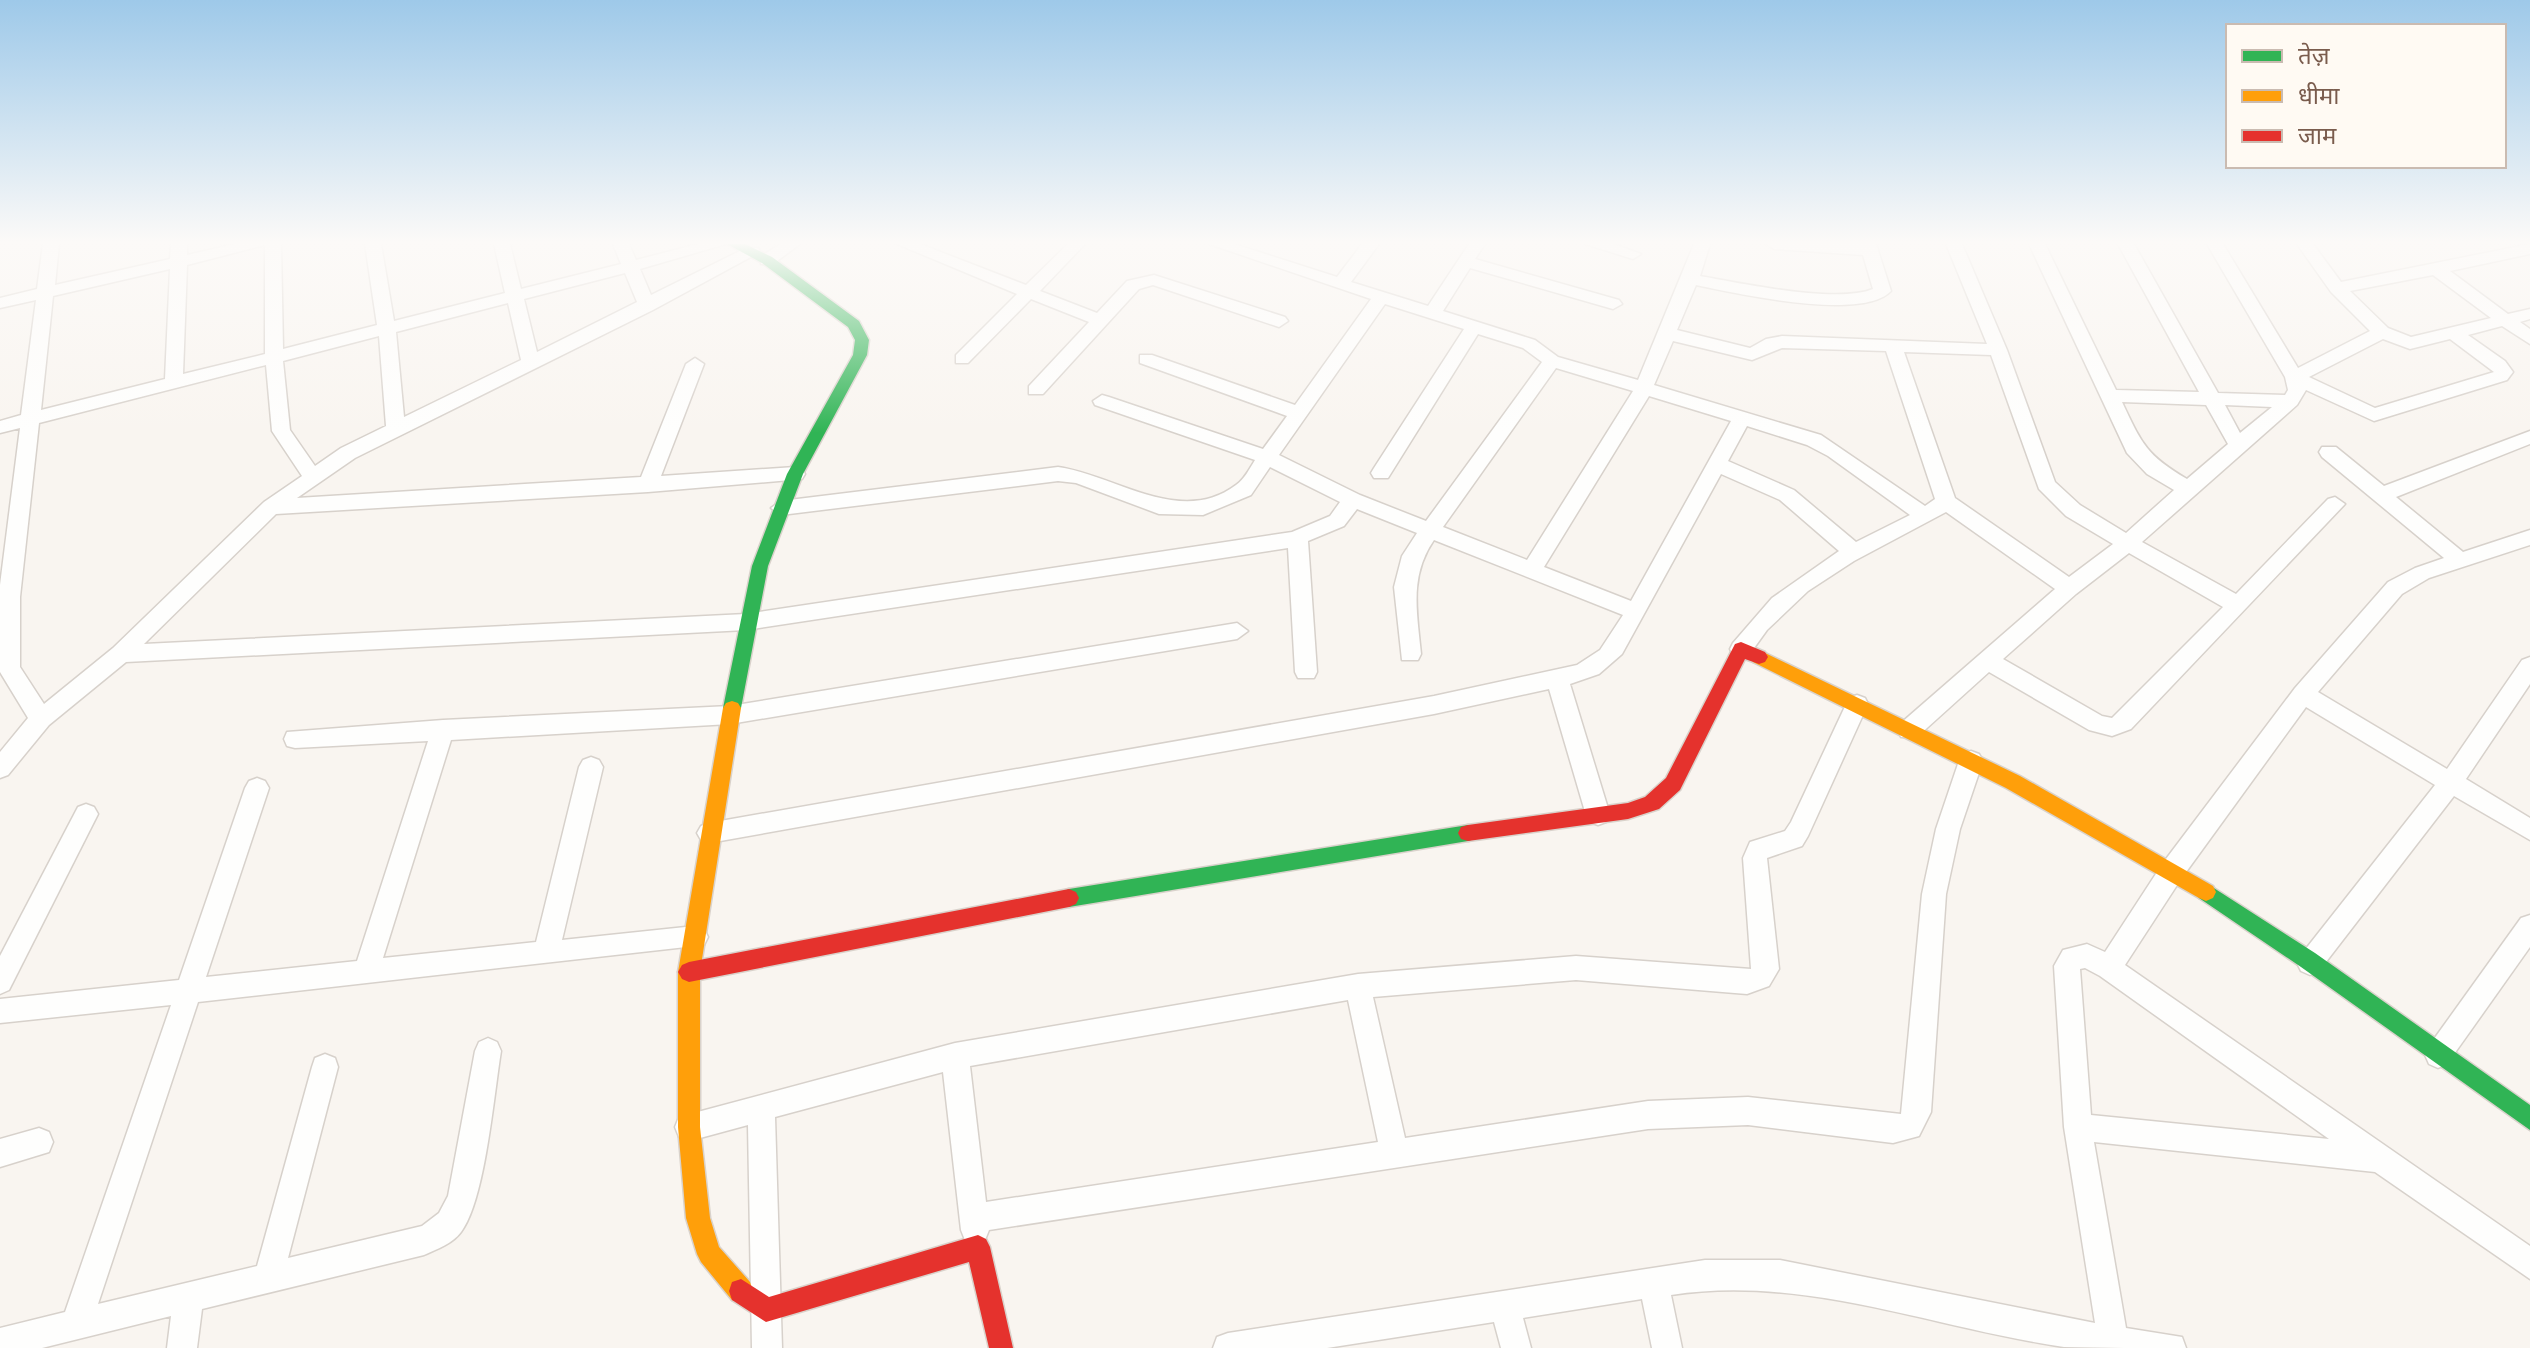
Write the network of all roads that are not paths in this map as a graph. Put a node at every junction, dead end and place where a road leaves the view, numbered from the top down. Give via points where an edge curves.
1 (44, 307) edge
2 (177, 307) edge
3 (274, 307) edge
4 (383, 307) edge
5 (477, 307) edge
6 (517, 307) edge
7 (645, 307) edge
8 (830, 307) edge
9 (1013, 307) edge
10 (1066, 307) edge
11 (1112, 307) edge
12 (1236, 307) edge
13 (1374, 307) edge
14 (1411, 307) edge
15 (1437, 307) edge
16 (1677, 307) edge
17 (1980, 307) edge
18 (2067, 307) edge
19 (2160, 307) edge
20 (2252, 307) edge
21 (2356, 307) edge
22 (2488, 307) edge
23 (1432, 314) junction
24 (2530, 314) edge
25 (1100, 320) junction
26 (2506, 320) junction
27 (1279, 321) dead end
28 (1474, 327) junction
29 (387, 330) junction
30 (2382, 332) junction
31 (1665, 333) junction
32 (2455, 334) junction
33 (2530, 338) edge
34 (1893, 346) junction
35 (1998, 350) junction
36 (274, 357) junction
37 (962, 359) dead end
38 (1146, 359) dead end
39 (1552, 361) junction
40 (531, 364) junction
41 (695, 364) dead end
42 (2294, 377) junction
43 (174, 381) junction
44 (1644, 388) junction
45 (1036, 390) dead end
46 (2109, 396) junction
47 (2211, 399) junction
48 (1102, 401) dead end
49 (2290, 401) junction
50 (1299, 413) junction
51 (1742, 418) junction
52 (27, 420) junction
53 (0, 427) edge
54 (396, 431) junction
55 (2530, 437) edge
56 (2238, 446) junction
57 (2329, 452) dead end
58 (1266, 457) junction
59 (1715, 463) junction
60 (1381, 473) dead end
61 (795, 474) junction
62 (312, 476) junction
63 (648, 485) junction
64 (2188, 489) junction
65 (2381, 495) junction
66 (1353, 500) junction
67 (1946, 502) junction
68 (2335, 504) dead end
69 (271, 507) junction
70 (781, 508) junction
71 (1925, 516) junction
72 (1428, 530) junction
73 (2530, 537) edge
74 (1298, 539) junction
75 (2128, 543) junction
76 (1853, 551) junction
77 (2461, 561) junction
78 (1531, 571) junction
79 (2069, 588) junction
80 (4, 598) edge
81 (2238, 605) junction
82 (1636, 611) junction
83 (746, 622) junction
84 (1237, 631) dead end
85 (1741, 649) junction
86 (121, 654) junction
87 (1410, 654) dead end
88 (1988, 661) junction
89 (2530, 666) edge
90 (1306, 672) dead end
91 (1557, 678) junction
92 (0, 693) edge
93 (23, 693) junction
94 (2303, 694) junction
95 (1857, 704) junction
96 (730, 715) junction
97 (41, 719) junction
98 (443, 729) junction
99 (1909, 730) junction
100 (295, 739) dead end
101 (1971, 761) junction
102 (591, 767) dead end
103 (0, 768) edge
104 (2451, 782) junction
105 (257, 788) dead end
106 (86, 814) dead end
107 (1598, 815) junction
108 (2530, 830) edge
109 (709, 833) junction
110 (2172, 871) junction
111 (2530, 926) edge
112 (695, 937) junction
113 (546, 953) junction
114 (2310, 963) junction
115 (2109, 968) junction
116 (689, 972) junction
117 (366, 973) junction
118 (0, 982) edge
119 (1358, 986) junction
120 (187, 992) junction
121 (0, 1011) edge
122 (488, 1051) dead end
123 (2438, 1055) junction
124 (955, 1056) junction
125 (325, 1067) dead end
126 (761, 1108) junction
127 (2530, 1119) edge
128 (689, 1127) junction
129 (2078, 1127) junction
130 (39, 1142) dead end
131 (1394, 1151) junction
132 (0, 1153) edge
133 (2380, 1159) junction
134 (973, 1218) junction
135 (978, 1247) junction
136 (2530, 1264) edge
137 (268, 1279) junction
138 (1654, 1282) junction
139 (189, 1296) junction
140 (1505, 1305) junction
141 (766, 1310) junction
142 (77, 1322) junction
143 (14, 1343) edge
144 (2113, 1345) edge
145 (182, 1348) edge
146 (767, 1348) edge
147 (1001, 1348) edge
148 (1228, 1348) edge
149 (1516, 1348) edge
150 (1667, 1348) edge
151 (2171, 1348) edge

1 - 52 street
2 - 43 street
3 - 36 street
4 - 29 street
5 - 29 street
6 - 40 street
7 - 40 street
8 - 61 street via 854,324 862,340 860,355
9 - 37 street
10 - 25 street
11 - 25 street
12 - 27 street
13 - 50 street
14 - 23 street
15 - 23 street
16 - 31 street
17 - 35 street
18 - 46 street
19 - 47 street
20 - 42 street
21 - 30 street
22 - 26 street
23 - 28 street
24 - 26 street
25 - 45 street
26 - 32 street
26 - 33 street
28 - 39 street via 1529,344
28 - 60 street
29 - 36 street
29 - 54 street
30 - 32 street via 2410,343
30 - 42 street
31 - 34 street via 1752,354 1782,342
31 - 44 street
32 - 42 street via 2499,365 2501,376 2374,415
34 - 35 street
34 - 67 street
35 - 75 street via 2046,484 2074,513
36 - 43 street
36 - 62 street via 281,431
38 - 50 street
39 - 44 street
39 - 72 street
40 - 54 street
41 - 63 street
42 - 49 street via 2297,390
43 - 52 street
44 - 51 street
44 - 78 street
46 - 47 street
46 - 64 street via 2137,453
47 - 49 street
47 - 56 street
48 - 58 street
49 - 56 street
50 - 58 street
51 - 59 street
51 - 71 street via 1814,440
52 - 53 street
52 - 80 street
54 - 62 street
55 - 65 street
56 - 64 street
57 - 65 street
58 - 66 street
58 - 70 street via 1244,490 1203,508 1159,507 1058,474
59 - 76 street via 1787,495
59 - 82 street
61 - 63 street
61 - 70 street
62 - 69 street
63 - 69 street
64 - 75 street
65 - 77 street
66 - 72 street
66 - 74 street via 1337,521
67 - 71 street
67 - 79 street
68 - 81 street
69 - 86 street
70 - 83 street
71 - 76 street
72 - 78 street
72 - 87 street via 1406,572
73 - 77 street
74 - 83 street
74 - 90 street
75 - 79 street
75 - 81 street
76 - 85 street via 1806,579 1764,615
77 - 94 street via 2395,588
78 - 82 street
79 - 88 street
80 - 93 street via 9,668
81 - 88 street via 2123,723 2112,727 2097,724
82 - 91 street via 1614,654 1599,666
83 - 86 street
83 - 96 street
84 - 96 street
85 - 95 street
85 - 107 street via 1673,784 1652,803
86 - 97 street
88 - 99 street
89 - 104 street
91 - 107 street
91 - 109 street via 1434,705
92 - 93 street
93 - 97 street
94 - 104 street
94 - 110 street
95 - 99 street
95 - 119 street via 1800,829 1793,839 1759,849 1755,858 1766,969 1760,978 1747,982 1576,968
96 - 98 street
96 - 109 street
97 - 103 street
98 - 100 street
98 - 117 street
99 - 101 street
101 - 110 street
101 - 131 street via 1934,894 1917,1112 1909,1126 1893,1129 1748,1111 1648,1115
102 - 113 street
104 - 108 street
104 - 114 street
105 - 120 street
106 - 118 street
107 - 116 street via 1174,878
109 - 112 street
110 - 114 street
110 - 115 street
111 - 123 street
112 - 113 street
112 - 116 street
113 - 117 street
114 - 123 street
115 - 129 street via 2087,956 2072,958 2067,966
115 - 133 street
116 - 128 street
117 - 120 street
119 - 124 street
119 - 131 street
120 - 121 street
120 - 142 street
122 - 137 street via 462,1196 457,1215 444,1232
123 - 127 street
124 - 126 street
124 - 134 street
125 - 137 street
126 - 128 street
126 - 141 street
128 - 141 street via 698,1218 709,1254 731,1283
129 - 133 street
129 - 144 street
130 - 132 street
131 - 134 street
133 - 136 street
134 - 135 street
135 - 141 street
135 - 147 street
137 - 139 street
138 - 140 street
138 - 144 street via 1705,1275 1780,1275
138 - 150 street
139 - 142 street
139 - 145 street
140 - 148 street
140 - 149 street
141 - 146 street
142 - 143 street
144 - 151 street

